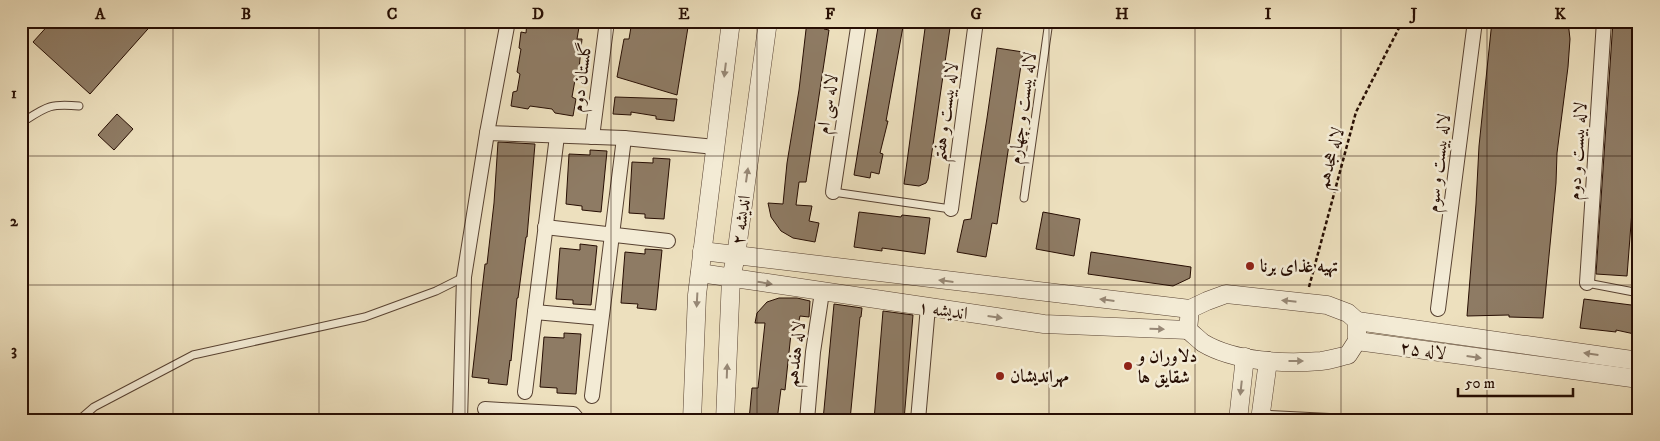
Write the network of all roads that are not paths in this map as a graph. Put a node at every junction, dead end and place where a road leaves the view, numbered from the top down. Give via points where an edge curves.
1 (508, 21) edge
2 (607, 21) edge
3 (731, 21) edge
4 (768, 21) edge
5 (859, 21) edge
6 (976, 21) edge
7 (1049, 21) edge
8 (1475, 21) edge
9 (1604, 21) edge
10 (79, 106) dead end
11 (21, 123) edge
12 (487, 133) junction
13 (557, 136) junction
14 (592, 137) junction
15 (624, 138) junction
16 (715, 147) junction
17 (832, 192) joint
18 (1024, 198) dead end
19 (951, 208) joint
20 (545, 228) junction
21 (612, 234) junction
22 (668, 241) dead end
23 (702, 251) junction
24 (736, 256) junction
25 (700, 273) junction
26 (464, 277) junction
27 (731, 278) junction
28 (1587, 283) joint
29 (822, 292) junction
30 (1639, 293) edge
31 (928, 307) junction
32 (1190, 309) junction
33 (1438, 309) dead end
34 (535, 312) junction
35 (601, 318) junction
36 (1357, 321) junction
37 (1418, 329) junction
38 (1188, 330) junction
39 (1356, 341) junction
40 (1416, 349) junction
41 (1244, 357) junction
42 (1268, 361) junction
43 (1639, 361) edge
44 (1639, 379) edge
45 (525, 392) dead end
46 (592, 396) dead end
47 (485, 409) dead end
48 (518, 415) edge
49 (1260, 417) edge
50 (79, 420) edge
51 (460, 420) edge
52 (578, 420) edge
53 (692, 420) edge
54 (725, 420) edge
55 (807, 420) edge
56 (918, 420) edge
57 (1238, 420) edge
58 (1379, 420) edge

1 - 12 street
2 - 14 street, گلستان دوم
3 -> 16 street, اندیشه ۲
24 -> 4 street, اندیشه ۲
5 - 17 street, لاله سی ام
6 - 19 street, لاله بیست و هفتم
7 - 18 lane, لاله بیست و چهارم
8 - 33 street, لاله بیست و سوم
9 - 28 street, لاله بیست و دوم
10 - 11 lane via 60,104 45,107
12 - 13 street
12 - 26 street
13 - 14 street
13 - 20 street
14 - 15 street
15 - 16 street
15 - 21 street
16 - 23 street, اندیشه ۲
17 - 19 lane
20 - 21 street
20 - 34 street
21 - 22 street
21 - 35 street
23 - 24 street, اندیشه ۱
23 - 25 street, اندیشه ۲
24 - 27 street, اندیشه ۲
32 -> 24 street, اندیشه ۱
25 - 27 street, اندیشه ۱
25 -> 53 street, اندیشه ۲
26 - 50 lane via 365,317 193,355 94,406
26 - 51 street
27 -> 29 street, اندیشه ۱
54 -> 27 street, اندیشه ۲
28 - 30 lane
29 - 31 street, اندیشه ۱
29 - 55 street, لاله هفدهم
31 -> 38 street, اندیشه ۱ via 1044,324
31 - 56 street
36 -> 32 street via 1348,312 1327,305 1226,294
32 - 38 street
34 - 35 street
34 - 45 street
35 - 46 street
36 - 37 street, لاله ۲۵
36 - 39 street
37 - 40 street via 1411,338
43 -> 37 street, لاله ۲۵
38 - 41 street via 1219,351
39 - 40 street, لاله ۲۵
42 -> 39 street via 1322,361 1348,355
40 -> 44 street, لاله ۲۵
41 - 42 street
41 -> 57 street
42 - 49 street
47 - 48 street
48 - 52 street via 573,414
49 - 58 lane

